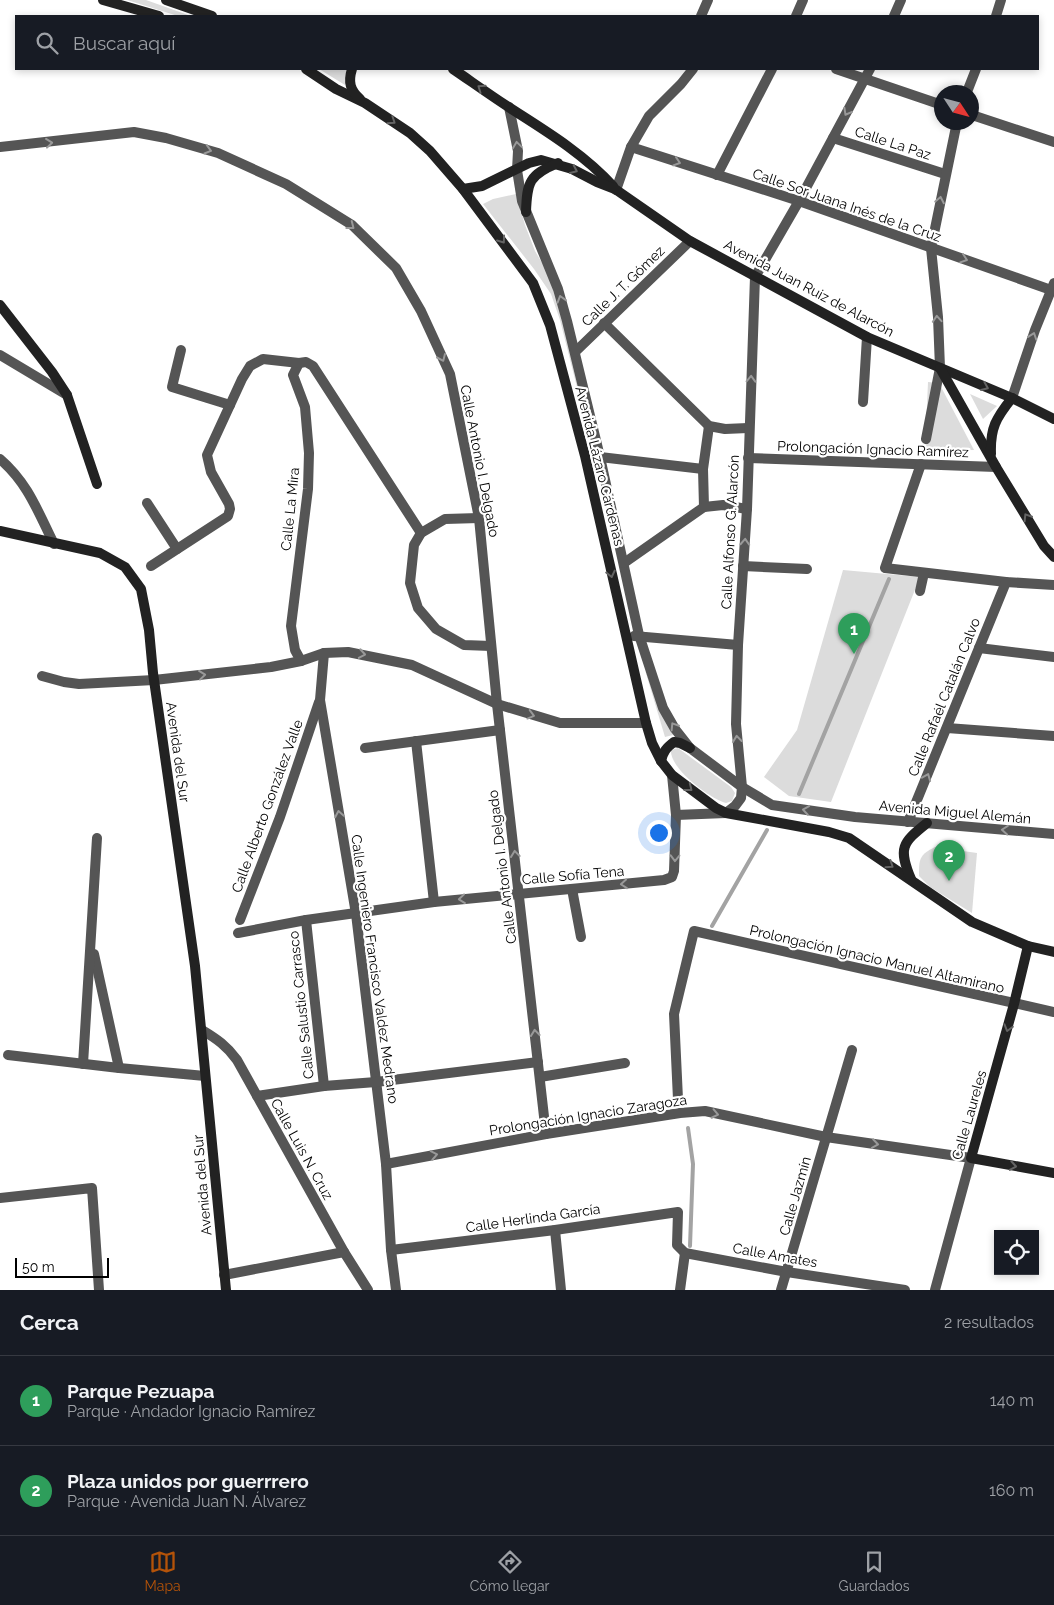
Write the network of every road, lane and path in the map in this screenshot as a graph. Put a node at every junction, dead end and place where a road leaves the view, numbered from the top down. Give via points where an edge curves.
1 (103, 0) edge
2 (166, 0) edge
3 (708, 0) edge
4 (803, 0) edge
5 (901, 0) edge
6 (1001, 0) edge
7 (155, 15) edge
8 (209, 15) edge
9 (701, 15) edge
10 (796, 15) edge
11 (894, 15) edge
12 (996, 15) edge
13 (308, 70) edge
14 (352, 70) edge
15 (454, 70) edge
16 (692, 70) edge
17 (771, 70) edge
18 (842, 70) edge
19 (976, 70) edge
20 (868, 74) edge
21 (970, 85) edge
22 (934, 102) edge
23 (365, 103) junction
24 (508, 107) junction
25 (979, 117) edge
26 (955, 130) edge
27 (833, 138) junction
28 (1054, 142) edge
29 (0, 147) edge
30 (631, 148) junction
31 (558, 164) junction
32 (518, 170) junction
33 (945, 174) junction
34 (717, 175) junction
35 (463, 190) junction
36 (616, 190) junction
37 (799, 201) junction
38 (526, 212) junction
39 (690, 241) junction
40 (931, 248) junction
41 (755, 277) junction
42 (1053, 288) edge
43 (0, 305) edge
44 (604, 323) junction
45 (867, 337) junction
46 (182, 350) dead end
47 (575, 352) junction
48 (0, 355) edge
49 (299, 362) junction
50 (940, 368) junction
51 (67, 395) junction
52 (1012, 398) junction
53 (863, 402) dead end
54 (230, 405) junction
55 (1054, 419) edge
56 (709, 426) junction
57 (748, 428) junction
58 (926, 439) dead end
59 (600, 456) junction
60 (748, 458) junction
61 (0, 459) edge
62 (994, 462) junction
63 (921, 464) junction
64 (703, 469) junction
65 (97, 484) dead end
66 (147, 502) dead end
67 (704, 507) junction
68 (747, 509) junction
69 (479, 518) junction
70 (0, 531) edge
71 (421, 533) junction
72 (54, 544) junction
73 (177, 549) junction
74 (1054, 557) edge
75 (624, 563) junction
76 (151, 566) dead end
77 (743, 566) junction
78 (807, 569) dead end
79 (924, 573) junction
80 (1006, 582) junction
81 (1054, 585) edge
82 (920, 591) dead end
83 (639, 635) junction
84 (626, 637) junction
85 (738, 645) junction
86 (491, 646) junction
87 (979, 648) junction
88 (324, 653) junction
89 (1054, 657) edge
90 (301, 661) junction
91 (42, 676) dead end
92 (154, 680) junction
93 (320, 700) junction
94 (497, 704) junction
95 (646, 723) junction
96 (947, 728) junction
97 (500, 730) junction
98 (1054, 736) edge
99 (416, 741) junction
100 (365, 748) dead end
101 (690, 748) junction
102 (661, 761) junction
103 (672, 775) junction
104 (742, 787) junction
105 (726, 813) junction
106 (676, 814) junction
107 (854, 817) joint
108 (908, 822) junction
109 (927, 823) junction
110 (1054, 834) edge
111 (97, 838) dead end
112 (911, 879) junction
113 (572, 889) junction
114 (520, 894) junction
115 (434, 902) junction
116 (356, 914) junction
117 (240, 920) dead end
118 (306, 920) junction
119 (238, 932) dead end
120 (581, 937) dead end
121 (91, 942) junction
122 (1028, 946) junction
123 (1054, 952) edge
124 (1014, 1004) junction
125 (1054, 1012) edge
126 (202, 1030) junction
127 (852, 1050) dead end
128 (8, 1055) dead end
129 (538, 1062) junction
130 (625, 1062) dead end
131 (83, 1064) junction
132 (119, 1068) junction
133 (205, 1076) junction
134 (540, 1077) junction
135 (376, 1082) junction
136 (324, 1086) junction
137 (257, 1096) junction
138 (678, 1099) dead end
139 (546, 1134) junction
140 (826, 1138) junction
141 (971, 1158) junction
142 (386, 1164) junction
143 (1054, 1173) edge
144 (0, 1198) edge
145 (556, 1230) junction
146 (391, 1250) junction
147 (344, 1252) junction
148 (685, 1253) junction
149 (787, 1272) junction
150 (224, 1275) junction
151 (99, 1290) edge
152 (226, 1290) edge
153 (368, 1290) edge
154 (396, 1290) edge
155 (561, 1290) edge
156 (680, 1290) edge
157 (781, 1290) edge
158 (905, 1290) edge
159 (936, 1290) edge

1 - 7 main road
2 - 8 main road
3 - 9 street
4 - 10 street
5 - 11 street
6 - 12 street
13 - 23 main road, Avenida Lázaro Cárdenas
14 - 23 main road via 350,85
24 -> 15 main road
16 - 30 street via 649,116
17 - 34 street
18 - 20 street
19 - 21 street
20 - 22 street
20 -> 27 street
23 -> 35 main road, Avenida Lázaro Cárdenas via 410,133
32 -> 24 street, Avenida Lázaro Cárdenas via 518,152
24 - 36 main road via 540,126 597,169
25 - 28 street
26 - 33 street
27 - 33 street, Calle La Paz
27 - 37 street
29 -> 69 street, Calle Antonio I. Delgado via 134,132 166,138 218,153 286,184 352,225 396,268 421,311 450,374
30 -> 34 street, Calle Sor Juana Inés de la Cruz
30 - 36 street
31 - 32 main road via 542,160
31 -> 36 main road
31 - 38 main road via 540,171 532,180 527,191
32 - 35 main road via 482,186
32 - 38 street, Avenida Lázaro Cárdenas
40 -> 33 street
34 - 37 street, Calle Sor Juana Inés de la Cruz
35 -> 84 main road, Avenida Lázaro Cárdenas via 533,282 550,325 585,456
36 - 39 main road, Avenida Juan Ruiz de Alarcón
37 - 40 street, Calle Sor Juana Inés de la Cruz
37 - 41 street
47 -> 38 street, Avenida Lázaro Cárdenas via 558,289
39 - 41 main road, Avenida Juan Ruiz de Alarcón
39 - 44 street, Calle J. T. Gómez
40 -> 42 street, Calle Sor Juana Inés de la Cruz
50 -> 40 street
41 - 45 main road, Avenida Juan Ruiz de Alarcón
57 -> 41 street, Calle Alfonso G. Alarcón
52 -> 42 street
43 - 51 main road
44 - 47 street, Calle J. T. Gómez
44 - 56 street
45 - 50 main road, Avenida Juan Ruiz de Alarcón
45 - 53 street
46 - 54 street via 172,387
47 - 59 street, Avenida Lázaro Cárdenas
48 - 51 street
49 - 54 street via 263,360 250,366
49 - 71 street via 313,366
49 - 90 street, Calle La Mira via 293,375 305,407 308,489 291,626 295,650
50 -> 52 main road, Avenida Juan Ruiz de Alarcón
50 - 58 street
50 - 62 main road
51 - 65 main road
52 - 55 main road, Avenida Juan Ruiz de Alarcón
52 - 62 main road via 993,427 990,438
54 - 73 street via 207,456 211,472 229,504 228,516
56 - 57 street
56 - 64 street
57 - 60 street, Calle Alfonso G. Alarcón
59 - 64 street
59 - 75 street, Avenida Lázaro Cárdenas
60 - 63 street, Prolongación Ignacio Ramírez
60 - 68 street, Calle Alfonso G. Alarcón
61 - 72 street via 28,489
62 - 63 street, Prolongación Ignacio Ramírez
74 -> 62 main road via 1044,546
63 - 79 street via 885,568
64 - 67 street
66 - 73 street
67 - 68 street via 723,505
67 - 75 street
77 -> 68 street, Calle Alfonso G. Alarcón
69 - 71 street via 445,519
69 - 86 street, Calle Antonio I. Delgado
70 - 72 main road, Avenida del Sur
71 - 86 street via 414,545 410,583 418,608 436,629 464,645
72 - 92 main road, Avenida del Sur via 100,553 125,567 141,590
73 - 76 street
75 - 83 street, Avenida Lázaro Cárdenas
77 - 78 street
77 - 85 street, Calle Alfonso G. Alarcón
79 - 80 street
79 - 82 street
80 - 81 street
80 - 87 street, Calle Rafaél Catalán Calvo
83 - 84 street
83 - 85 street
101 -> 83 street, Avenida Lázaro Cárdenas via 663,708
84 - 95 main road, Avenida Lázaro Cárdenas
104 -> 85 street, Calle Alfonso G. Alarcón via 736,724
86 - 94 street, Calle Antonio I. Delgado
87 - 89 street
87 - 96 street, Calle Rafaél Catalán Calvo
88 - 90 street
88 - 93 street, Calle Ingeniero Francisco Valdez Medrano
88 -> 94 street via 348,652 412,665
92 -> 90 street
91 - 92 street via 79,684
92 - 126 main road, Avenida del Sur
116 -> 93 street, Calle Ingeniero Francisco Valdez Medrano
93 - 117 street, Calle Alberto González Valle
94 -> 95 street via 560,723
94 - 97 street, Calle Antonio I. Delgado
95 - 102 main road, Avenida Lázaro Cárdenas
96 - 98 street
108 -> 96 street, Calle Rafaél Catalán Calvo
97 - 99 street
114 -> 97 street, Calle Antonio I. Delgado
99 - 100 street
99 - 115 street
101 - 102 main road via 674,742 666,748
101 - 104 street, Avenida Lázaro Cárdenas
102 - 103 main road, Avenida Lázaro Cárdenas
103 -> 105 main road, Avenida Lázaro Cárdenas
103 - 106 street
104 - 105 street via 741,798
107 -> 104 street, Avenida Lázaro Cárdenas via 772,805
105 - 106 street
105 -> 112 main road, Avenida Lázaro Cárdenas via 849,838
106 -> 113 street, Calle Sofía Tena via 672,877
107 - 108 street, Avenida Miguel Alemán
108 - 109 street, Avenida Miguel Alemán
110 -> 109 street, Avenida Miguel Alemán
109 - 112 main road via 910,837 903,849 904,864
111 - 121 street
112 - 122 main road, Avenida Lázaro Cárdenas via 972,922
113 - 114 street, Calle Sofía Tena
113 - 120 street
114 -> 115 street, Calle Sofía Tena
129 -> 114 street, Calle Antonio I. Delgado
115 - 116 street, Calle Sofía Tena
116 - 118 street, Calle Sofía Tena
116 - 135 street, Calle Ingeniero Francisco Valdez Medrano
118 - 119 street, Calle Sofía Tena
118 - 136 street, Calle Salustio Carrasco
121 - 131 street
121 - 132 street
122 - 123 main road, Avenida Lázaro Cárdenas
122 - 124 main road, Calle Laureles
124 - 125 street, Prolongación Ignacio Manuel Altamirano
124 - 138 street, Prolongación Ignacio Manuel Altamirano via 694,931 674,1014
124 -> 141 main road, Calle Laureles
126 - 133 main road, Avenida del Sur
126 - 137 street, Calle Luis N. Cruz via 230,1049
127 - 140 street, Calle Jazmín
128 - 131 street
129 - 134 street, Calle Antonio I. Delgado
129 - 135 street
130 - 134 street
131 - 132 street
132 - 133 street
133 - 150 main road, Avenida del Sur
134 - 139 street, Calle Antonio I. Delgado
135 - 136 street
135 - 142 street, Calle Ingeniero Francisco Valdez Medrano
136 - 137 street
137 - 147 street, Calle Luis N. Cruz
139 -> 140 street, Prolongación Ignacio Zaragoza via 705,1112
142 -> 139 street, Prolongación Ignacio Zaragoza
140 -> 141 street, Prolongación Ignacio Zaragoza
140 - 149 street, Calle Jazmín
141 -> 143 main road
141 - 159 street, Calle Laureles
142 - 146 street, Calle Ingeniero Francisco Valdez Medrano
144 - 151 street via 92,1188
145 - 146 street, Calle Herlinda García
145 - 148 street, Calle Herlinda García via 678,1212 677,1245
145 - 155 street
146 - 154 street, Calle Ingeniero Francisco Valdez Medrano
147 - 150 street
147 - 153 street, Calle Luis N. Cruz
148 - 149 street, Calle Amates
148 - 156 street
149 - 157 street, Calle Jazmín
149 - 158 street, Calle Amates
150 - 152 main road, Avenida del Sur

